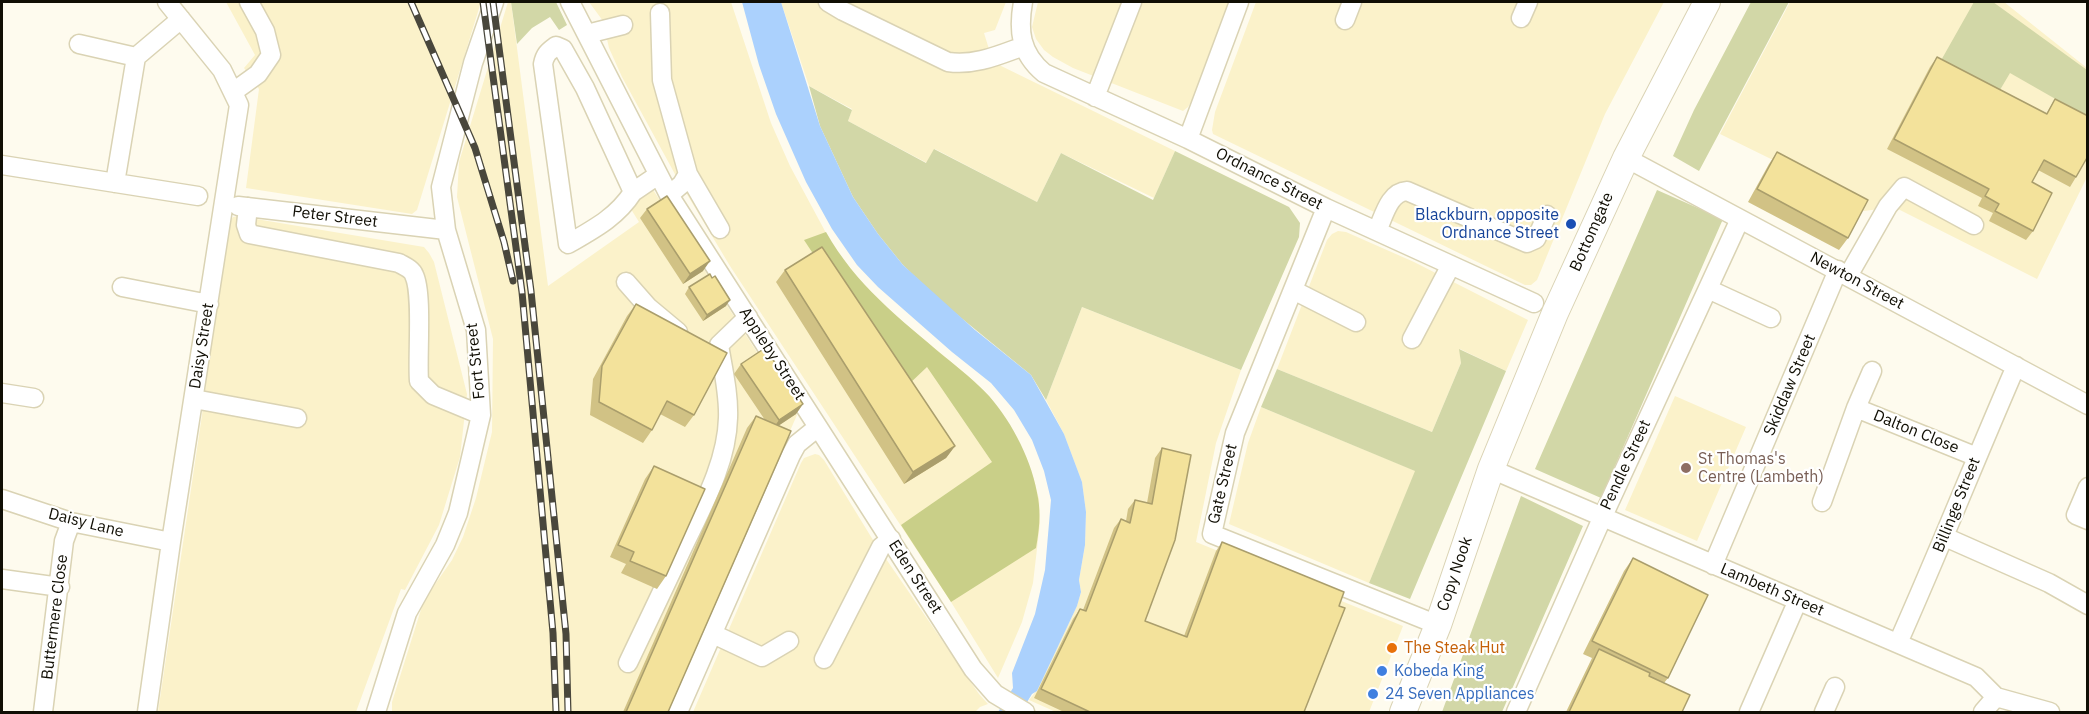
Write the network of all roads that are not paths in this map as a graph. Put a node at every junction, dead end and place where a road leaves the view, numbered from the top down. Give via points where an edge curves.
1 (166, 2) edge
2 (249, 2) edge
3 (494, 2) edge
4 (570, 2) edge
5 (828, 2) edge
6 (1023, 2) edge
7 (1132, 2) edge
8 (1239, 2) edge
9 (1352, 2) edge
10 (1707, 2) edge
11 (660, 13) dead end
12 (181, 19) junction
13 (1345, 20) dead end
14 (623, 25) dead end
15 (587, 34) junction
16 (1022, 41) junction
17 (79, 44) dead end
18 (136, 57) junction
19 (233, 92) junction
20 (1095, 97) junction
21 (1188, 139) junction
22 (1626, 158) junction
23 (2, 165) edge
24 (688, 174) junction
25 (658, 175) junction
26 (115, 183) junction
27 (633, 192) junction
28 (669, 195) junction
29 (198, 196) dead end
30 (225, 203) junction
31 (248, 207) junction
32 (1326, 208) junction
33 (1547, 214) dead end
34 (1740, 219) junction
35 (1974, 225) dead end
36 (720, 229) dead end
37 (446, 230) junction
38 (1377, 231) junction
39 (1451, 266) junction
40 (1843, 273) junction
41 (626, 282) dead end
42 (122, 287) dead end
43 (1708, 289) junction
44 (1293, 290) junction
45 (1534, 303) dead end
46 (209, 304) junction
47 (748, 317) junction
48 (1771, 318) dead end
49 (1356, 322) dead end
50 (1412, 339) dead end
51 (706, 344) junction
52 (2016, 366) junction
53 (1872, 371) dead end
54 (2, 393) edge
55 (34, 398) dead end
56 (194, 399) junction
57 (2088, 405) edge
58 (1856, 408) junction
59 (481, 415) junction
60 (297, 418) dead end
61 (818, 427) junction
62 (1977, 457) junction
63 (1491, 469) junction
64 (2088, 487) edge
65 (2, 499) edge
66 (1822, 502) dead end
67 (1603, 516) junction
68 (2088, 520) edge
69 (71, 522) junction
70 (1945, 537) junction
71 (891, 539) junction
72 (171, 542) junction
73 (1713, 565) junction
74 (2, 579) edge
75 (60, 587) junction
76 (1798, 600) junction
77 (2088, 605) edge
78 (1438, 625) junction
79 (713, 633) junction
80 (789, 641) dead end
81 (1898, 643) junction
82 (824, 659) dead end
83 (628, 663) dead end
84 (1835, 687) dead end
85 (1996, 697) junction
86 (43, 712) edge
87 (147, 712) edge
88 (376, 712) edge
89 (678, 712) edge
90 (1025, 712) edge
91 (1403, 712) edge
92 (1516, 712) edge
93 (1749, 712) edge
94 (1824, 712) edge
95 (1983, 712) edge
96 (2050, 712) edge

1 - 12 street, Daisy Street
2 - 19 street via 266,31 271,55 258,74
3 - 37 street, Fort Street via 473,63 441,187
4 - 15 street, Appleby Street
5 - 16 street via 948,62 987,59
6 - 16 street
7 - 20 street
8 - 21 street
9 - 13 street
10 - 22 highway, Bottomgate
11 - 24 street via 662,80
12 - 18 street
12 - 19 street, Daisy Street via 222,70
14 - 15 street
15 - 25 street, Appleby Street
16 - 20 street, Ordnance Street via 1031,60 1044,73
17 - 18 street
18 - 26 street
19 - 30 street, Daisy Street via 239,105
20 - 21 street, Ordnance Street
21 - 32 street, Ordnance Street
22 - 34 street, Newton Street
22 - 63 highway, Bottomgate via 1555,313
23 - 26 street
24 - 28 street
24 - 36 street
25 - 27 street
25 - 28 street, Appleby Street
26 - 29 street
27 - 27 street via 581,80 563,49 556,46 545,54 543,64 568,244 604,223 624,207
28 - 47 street, Appleby Street
30 - 31 street, Peter Street
30 - 46 street, Daisy Street
31 - 37 street, Peter Street
31 - 59 street via 249,234 399,263 409,269 414,274 419,314 419,381 433,395
32 - 38 street, Ordnance Street
32 - 44 street, Gate Street
33 - 38 street via 1536,239 1527,243 1400,191 1393,196
34 - 40 street, Newton Street
34 - 43 street, Pendle Street
35 - 40 street, Skiddaw Street via 1904,188
37 - 59 street, Fort Street via 476,330
38 - 39 street, Ordnance Street
39 - 45 street, Ordnance Street
39 - 50 street
40 - 52 street, Newton Street
40 - 73 street, Skiddaw Street
41 - 51 street via 688,339
42 - 46 street
43 - 48 street
43 - 67 street, Pendle Street
44 - 49 street
44 - 78 street, Gate Street via 1235,433 1212,534
46 - 56 street, Daisy Street
47 - 51 street
47 - 61 street, Appleby Street
51 - 83 street via 726,382 726,440 698,516
52 - 57 street, Newton Street
52 - 62 street, Billinge Street
53 - 58 street, Dalton Close
54 - 55 street
56 - 60 street
56 - 72 street, Daisy Street
58 - 62 street, Dalton Close
58 - 66 street, Dalton Close
59 - 88 street, Fort Street via 458,513 407,613
61 - 71 street, Eden Street
61 - 79 street via 797,444 791,455
62 - 70 street, Billinge Street
63 - 67 street, Lambeth Street
63 - 78 highway, Copy Nook
64 - 68 street via 2076,515
65 - 69 street, Daisy Lane
67 - 73 street, Lambeth Street
67 - 92 street, Pendle Street
69 - 72 street, Daisy Lane
69 - 75 street, Buttermere Close via 64,541
70 - 77 street
70 - 81 street, Billinge Street
71 - 82 street via 881,547
71 - 90 street, Eden Street via 973,669 994,694
72 - 87 street, Daisy Street
73 - 76 street, Lambeth Street
74 - 75 street
75 - 86 street, Buttermere Close
76 - 81 street, Lambeth Street
76 - 93 street
78 - 91 highway, Copy Nook
79 - 80 street via 762,657
79 - 89 street
81 - 85 street, Lambeth Street via 1976,677
84 - 94 street
85 - 95 street
85 - 96 street, Lambeth Street

